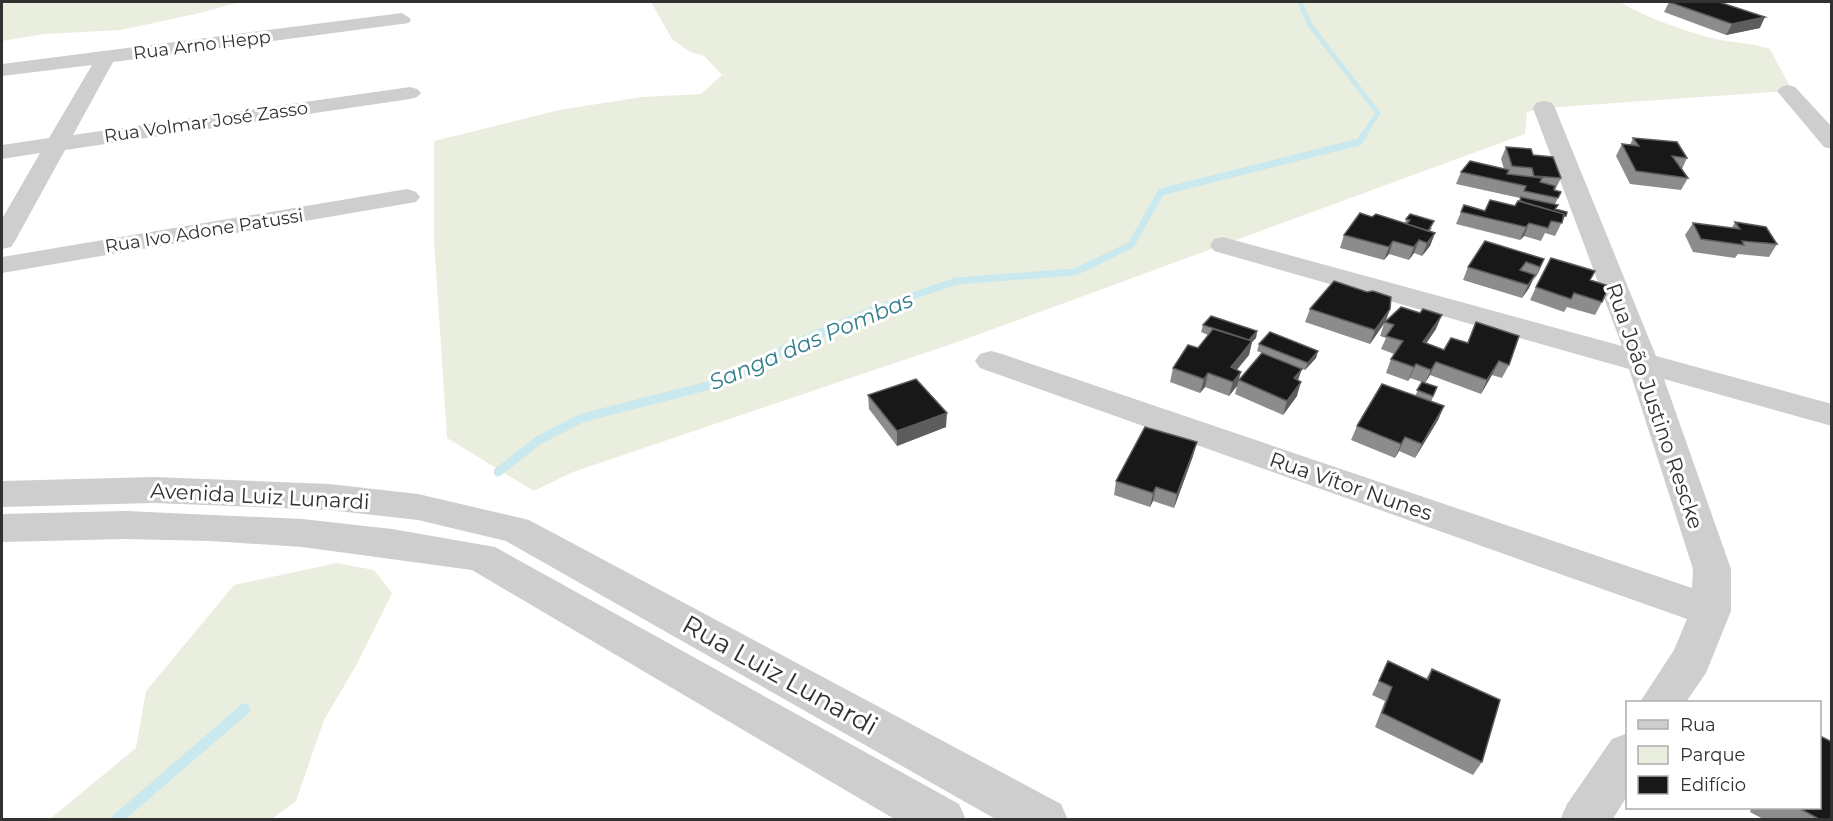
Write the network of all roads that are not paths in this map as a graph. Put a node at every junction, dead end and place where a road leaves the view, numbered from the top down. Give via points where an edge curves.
1 (402, 19) dead end
2 (106, 57) junction
3 (2, 70) edge
4 (1788, 91) dead end
5 (411, 93) dead end
6 (1544, 108) dead end
7 (1832, 142) edge
8 (56, 144) junction
9 (2, 152) edge
10 (407, 197) dead end
11 (2, 241) edge
12 (1223, 245) dead end
13 (2, 265) edge
14 (991, 361) dead end
15 (1642, 362) junction
16 (1832, 416) edge
17 (2, 494) edge
18 (2, 528) edge
19 (516, 530) junction
20 (481, 557) junction
21 (1711, 611) junction
22 (1663, 701) edge
23 (1626, 757) edge
24 (942, 819) edge
25 (1044, 819) edge
26 (1584, 819) edge

1 - 2 street, Rua Arno Hepp
2 - 3 street, Rua Arno Hepp
2 - 8 street
4 - 7 street
5 - 8 street, Rua Volmar José Zasso
6 - 15 street, Rua João Justino Rescke
8 - 9 street, Rua Volmar José Zasso
8 - 11 street
10 - 13 street, Rua Ivo Adone Patussi
12 - 15 street
14 - 21 street, Rua Vítor Nunes
15 - 16 street
15 - 21 street, Rua João Justino Rescke via 1712,569
17 - 19 street, Avenida Luiz Lunardi via 154,490 329,497 418,507
18 - 20 street, Avenida Luiz Lunardi via 126,525 245,529 381,542
19 - 20 street
19 - 25 street, Rua Luiz Lunardi
20 - 24 street, Rua Luiz Lunardi
21 - 22 street, Rua João Justino Rescke via 1690,660
23 - 26 street

